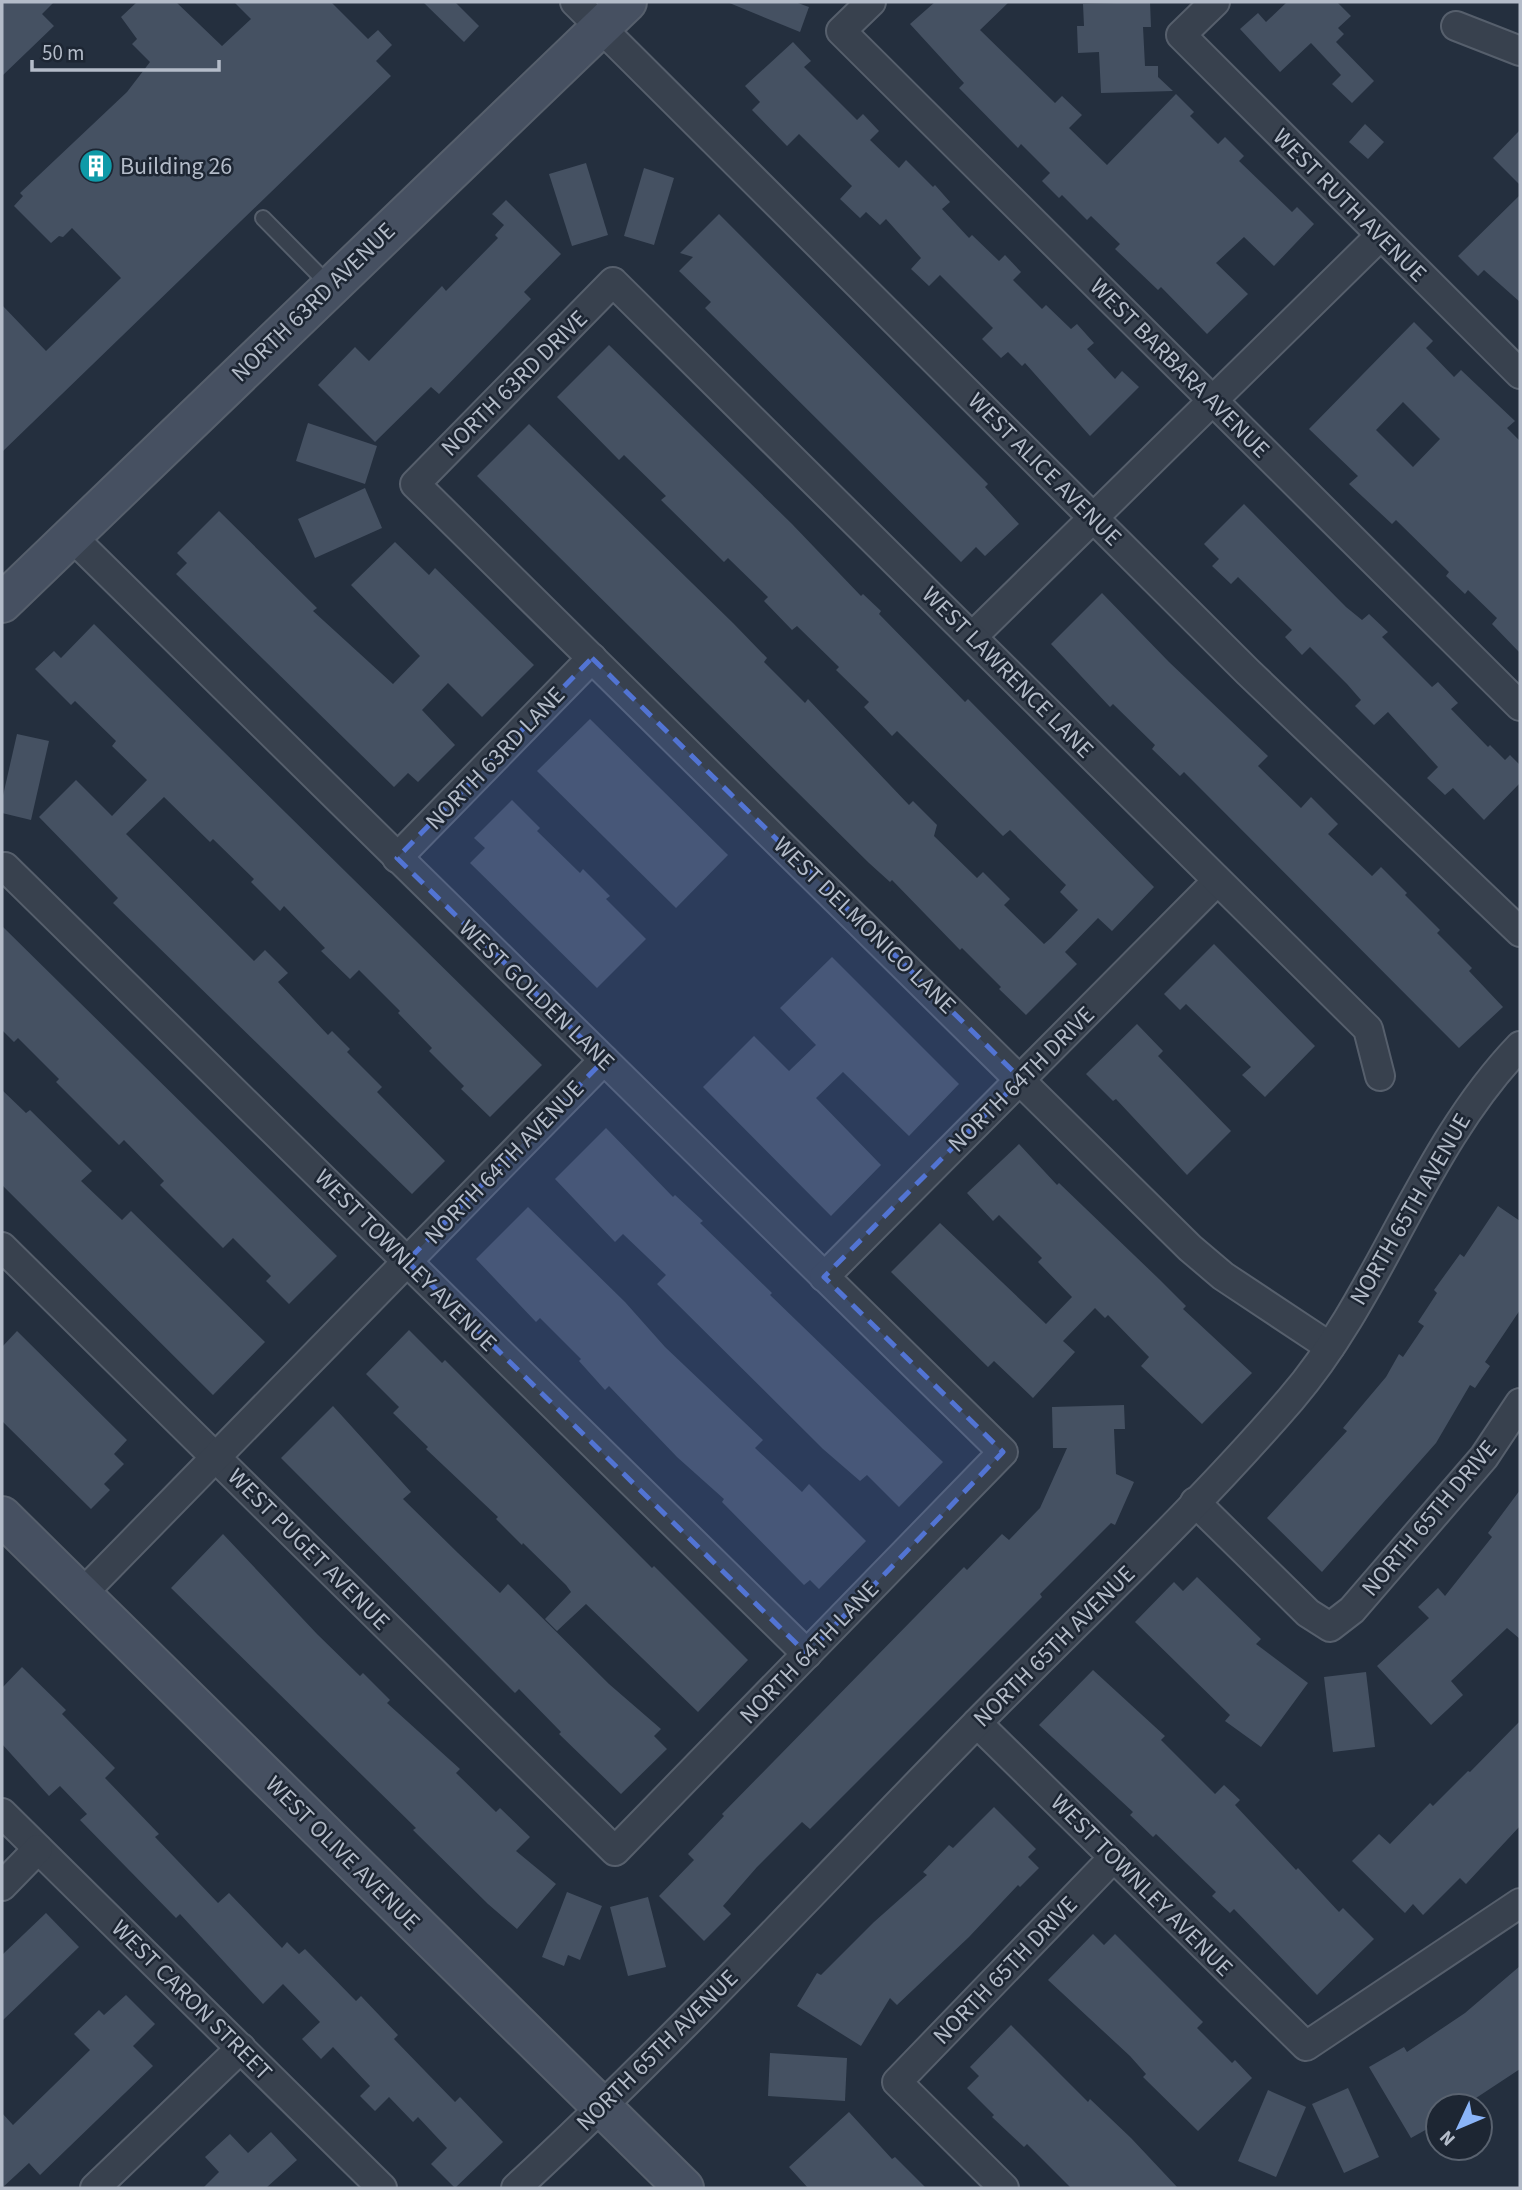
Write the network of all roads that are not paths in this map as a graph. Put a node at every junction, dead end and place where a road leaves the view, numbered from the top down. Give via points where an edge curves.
1 (871, 2) edge
2 (1215, 2) edge
3 (601, 10) edge
4 (1456, 26) dead end
5 (1520, 51) edge
6 (262, 218) dead end
7 (1380, 236) junction
8 (613, 282) joint
9 (329, 285) junction
10 (1520, 374) edge
11 (1213, 401) junction
12 (415, 484) joint
13 (1094, 517) junction
14 (71, 536) junction
15 (2, 603) edge
16 (973, 636) junction
17 (592, 657) junction
18 (1520, 706) edge
19 (397, 858) junction
20 (4, 868) edge
21 (1217, 881) junction
22 (1520, 932) edge
23 (1520, 1046) edge
24 (604, 1060) junction
25 (1380, 1076) dead end
26 (1021, 1079) junction
27 (2, 1247) edge
28 (407, 1261) junction
29 (824, 1276) junction
30 (1330, 1347) junction
31 (1520, 1403) edge
32 (1003, 1452) joint
33 (216, 1457) junction
34 (1195, 1502) junction
35 (2, 1516) edge
36 (81, 1595) junction
37 (807, 1654) junction
38 (977, 1723) junction
39 (2, 1813) edge
40 (38, 1849) junction
41 (615, 1851) joint
42 (1114, 1857) junction
43 (2, 1886) edge
44 (1520, 1903) edge
45 (241, 2048) junction
46 (602, 2107) junction
47 (95, 2188) edge
48 (382, 2188) edge
49 (516, 2188) edge
50 (684, 2188) edge
51 (1004, 2188) edge

1 - 11 street, WEST BARBARA AVENUE via 841,31
2 - 7 street, WEST RUTH AVENUE via 1181,35
3 - 9 main road, NORTH 63RD AVENUE
3 - 13 street, WEST ALICE AVENUE
4 - 5 street
6 - 9 lane
7 - 10 street, WEST RUTH AVENUE
7 - 11 street
8 - 12 street, NORTH 63RD DRIVE
8 - 16 street, WEST LAWRENCE LANE
9 - 14 main road, NORTH 63RD AVENUE
11 - 13 street
11 - 18 street, WEST BARBARA AVENUE
12 - 17 street, WEST DELMONICO LANE
13 - 16 street
13 - 22 street, WEST ALICE AVENUE via 1248,672
14 - 15 main road, NORTH 63RD AVENUE
14 - 19 street, WEST GOLDEN LANE
16 - 21 street, WEST LAWRENCE LANE
17 - 19 street, NORTH 63RD LANE
17 - 26 street, WEST DELMONICO LANE
19 - 24 street, WEST GOLDEN LANE
20 - 28 street, WEST TOWNLEY AVENUE
21 - 25 street, WEST LAWRENCE LANE via 1368,1029
21 - 26 street, NORTH 64TH DRIVE
23 - 30 street, NORTH 65TH AVENUE via 1473,1103 1443,1149
24 - 28 street, NORTH 64TH AVENUE
24 - 29 street, WEST GOLDEN LANE
26 - 29 street, NORTH 64TH DRIVE
26 - 30 street, WEST DELMONICO LANE via 1190,1248 1223,1276
27 - 33 street, WEST PUGET AVENUE
28 - 33 street, NORTH 64TH AVENUE
28 - 37 street, WEST TOWNLEY AVENUE
29 - 32 street, WEST GOLDEN LANE
30 - 34 street, NORTH 65TH AVENUE via 1290,1399
31 - 34 street, NORTH 65TH DRIVE via 1475,1467 1352,1610 1330,1627 1308,1613
32 - 37 street, NORTH 64TH LANE
33 - 36 street, NORTH 64TH AVENUE
33 - 41 street, WEST PUGET AVENUE
34 - 38 street, NORTH 65TH AVENUE
35 - 36 main road, WEST OLIVE AVENUE
36 - 46 main road, WEST OLIVE AVENUE
37 - 41 street, NORTH 64TH LANE
38 - 42 street, WEST TOWNLEY AVENUE
38 - 46 street, NORTH 65TH AVENUE
39 - 40 street, WEST CARON STREET
40 - 43 street
40 - 45 street, WEST CARON STREET
42 - 44 street, WEST TOWNLEY AVENUE via 1306,2046
42 - 51 street, NORTH 65TH DRIVE via 897,2082
45 - 47 street
45 - 48 street, WEST CARON STREET
46 - 49 street, NORTH 65TH AVENUE
46 - 50 main road, WEST OLIVE AVENUE

